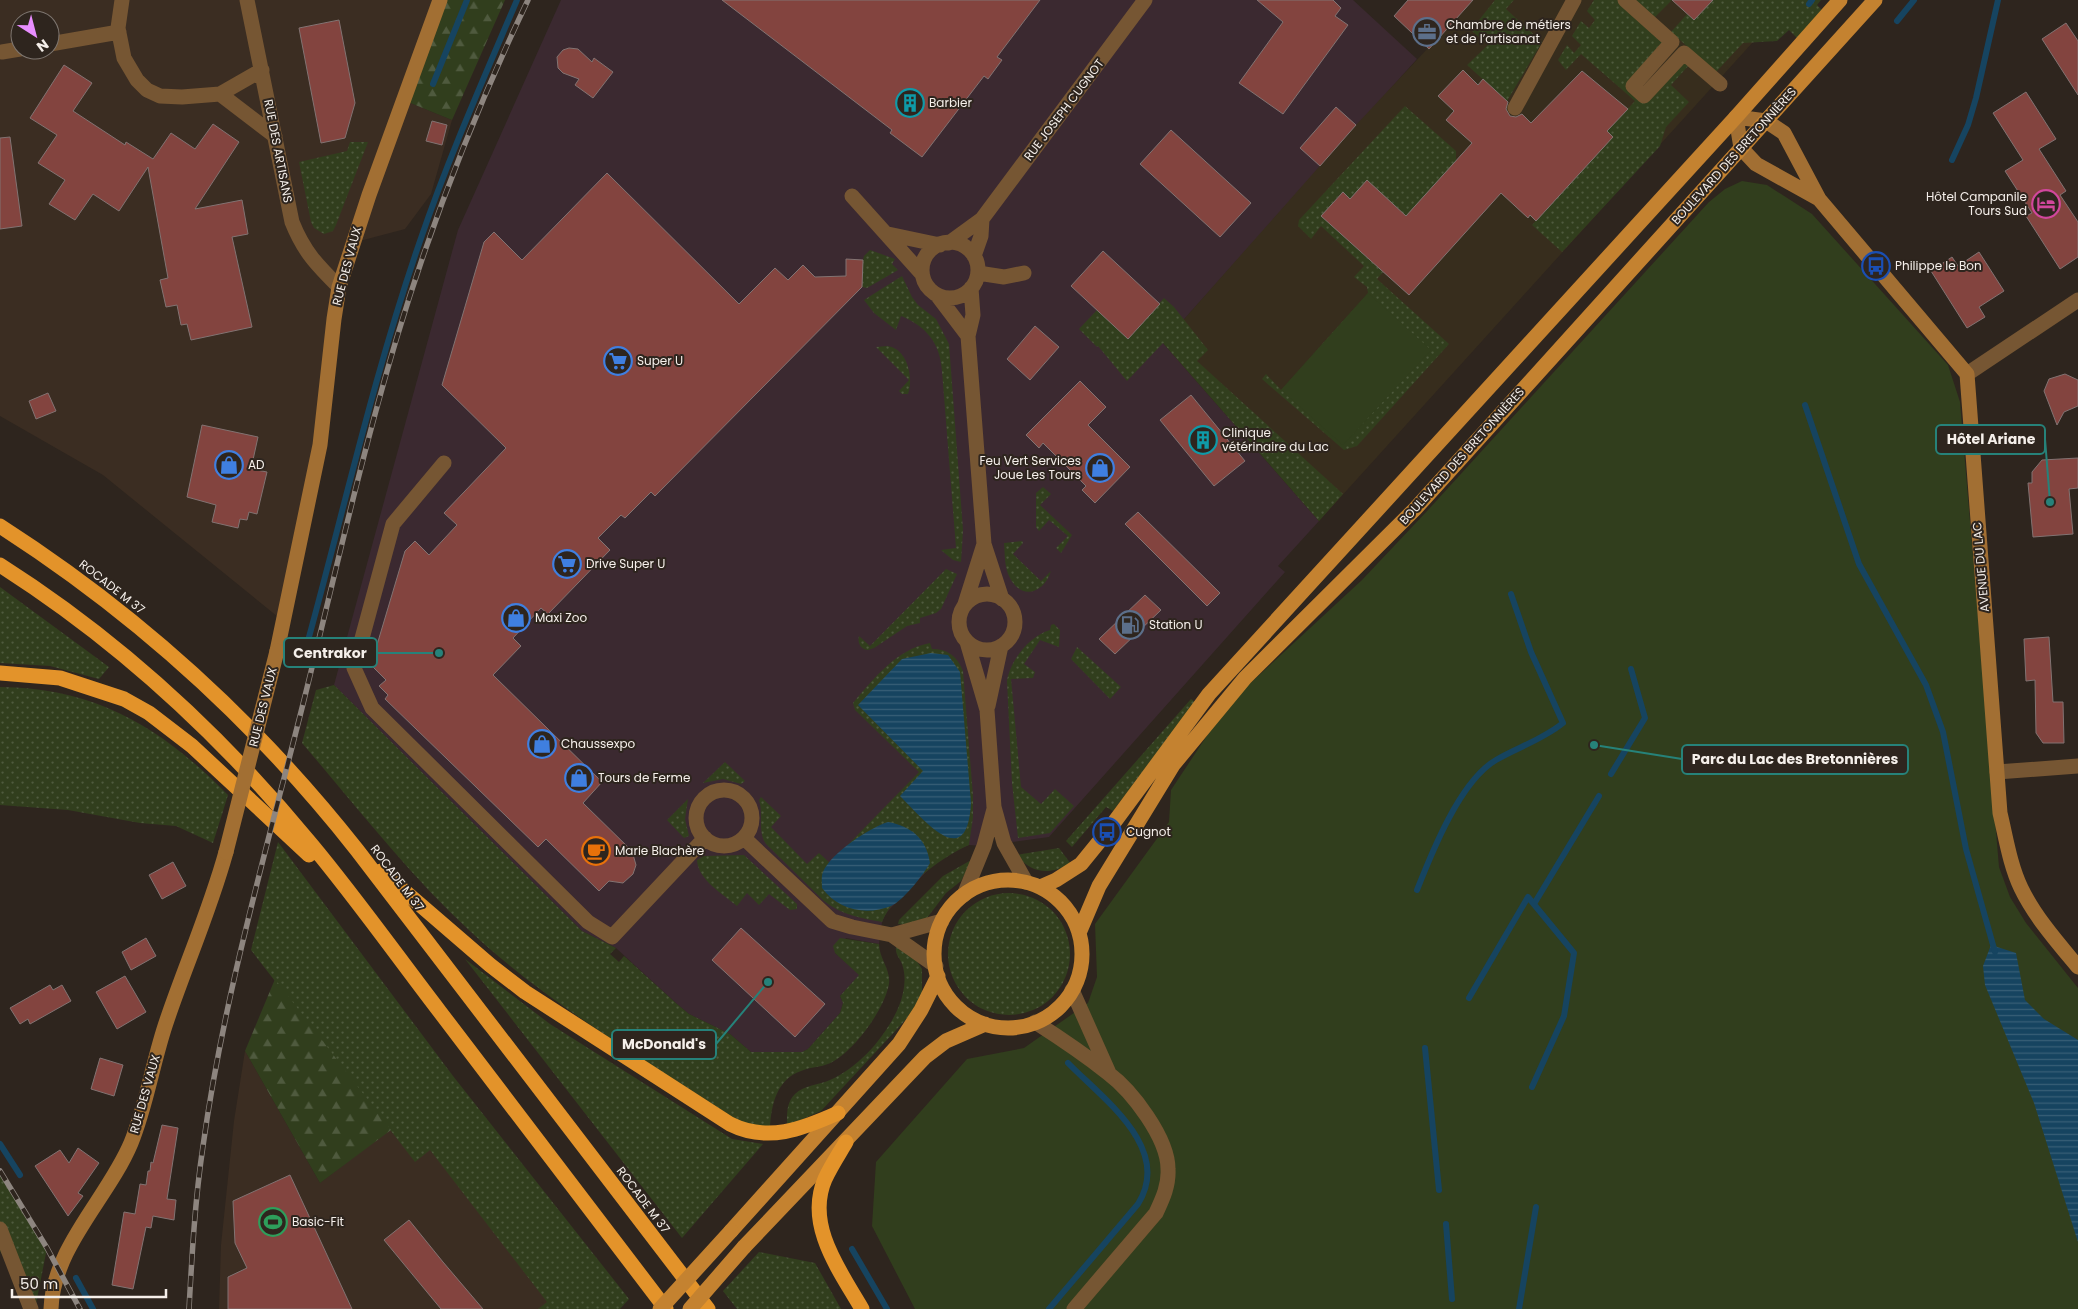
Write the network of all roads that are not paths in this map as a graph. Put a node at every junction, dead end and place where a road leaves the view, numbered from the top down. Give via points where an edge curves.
1 (122, 0) edge
2 (248, 0) edge
3 (440, 0) edge
4 (1146, 0) edge
5 (1574, 0) edge
6 (1625, 0) edge
7 (1840, 0) edge
8 (1875, 0) edge
9 (119, 32) junction
10 (60, 42) edge
11 (10, 51) edge
12 (2, 52) dead end
13 (262, 70) junction
14 (1720, 84) dead end
15 (220, 94) junction
16 (1515, 108) dead end
17 (1736, 117) junction
18 (1766, 121) junction
19 (275, 136) junction
20 (1741, 148) junction
21 (852, 196) dead end
22 (1819, 199) junction
23 (982, 219) junction
24 (888, 236) junction
25 (945, 244) junction
26 (974, 256) junction
27 (978, 273) junction
28 (1024, 273) dead end
29 (922, 274) junction
30 (340, 287) junction
31 (971, 288) junction
32 (937, 295) junction
33 (2078, 300) edge
34 (968, 336) junction
35 (1967, 374) junction
36 (444, 463) dead end
37 (0, 526) edge
38 (984, 544) junction
39 (0, 565) edge
40 (1002, 599) junction
41 (965, 604) junction
42 (968, 642) junction
43 (1001, 646) junction
44 (0, 673) edge
45 (987, 710) junction
46 (2078, 766) edge
47 (1998, 772) junction
48 (994, 807) junction
49 (705, 838) junction
50 (744, 838) junction
51 (357, 850) junction
52 (1033, 884) junction
53 (348, 891) junction
54 (964, 895) junction
55 (942, 921) junction
56 (1079, 933) junction
57 (892, 935) junction
58 (2078, 967) edge
59 (937, 971) junction
60 (1072, 990) junction
61 (1035, 1022) junction
62 (985, 1024) junction
63 (1110, 1074) junction
64 (838, 1113) junction
65 (846, 1142) junction
66 (0, 1228) edge
67 (31, 1309) edge
68 (51, 1309) edge
69 (660, 1309) edge
70 (666, 1309) edge
71 (690, 1309) edge
72 (708, 1309) edge
73 (862, 1309) edge
74 (1074, 1309) edge

1 - 9 street
2 - 13 street, RUE DES ARTISANS
3 - 30 street, RUE DES VAUX via 369,195
4 - 23 street, RUE JOSEPH CUGNOT
5 - 16 street
6 - 14 street via 1672,42 1633,86 1644,96 1684,52
7 - 17 main road, BOULEVARD DES BRETONNIÈRES
8 - 18 main road, BOULEVARD DES BRETONNIÈRES
9 - 10 street
9 - 15 street via 124,58 147,90 160,96 182,98
11 - 12 street
13 - 15 street
13 - 19 street, RUE DES ARTISANS
15 - 19 street
17 - 18 street
17 - 20 street
17 - 52 main road, BOULEVARD DES BRETONNIÈRES via 1209,694 1081,864 1056,880
18 - 20 main road, BOULEVARD DES BRETONNIÈRES
18 - 22 street via 1784,132
19 - 30 street, RUE DES ARTISANS via 292,222 301,245
20 - 22 street via 1756,164
20 - 56 main road, BOULEVARD DES BRETONNIÈRES via 1415,509 1245,678 1205,724 1174,765 1121,849 1099,886
21 - 24 street
22 - 35 street
23 - 25 street, RUE JOSEPH CUGNOT
23 - 26 street, RUE JOSEPH CUGNOT via 981,236
24 - 25 street via 926,244
24 - 29 street
25 - 26 street via 964,246
25 - 29 street via 926,257
26 - 27 street
27 - 28 street via 1004,277
27 - 31 street
29 - 32 street
30 - 68 street, RUE DES VAUX, bridge via 320,445 277,651 226,852 213,897 167,1020 131,1142 60,1269 54,1284
31 - 32 street via 955,298
31 - 34 street via 973,315
32 - 34 street
33 - 35 street
34 - 38 street
35 - 47 street, AVENUE DU LAC
36 - 49 street via 393,524 354,668 372,708 588,922 612,937
37 - 51 highway, ROCADE M 37 via 98,594 194,673 296,777
38 - 40 street
38 - 41 street
39 - 53 highway via 78,619 171,697 272,799
40 - 41 street via 978,595
40 - 43 street via 1013,612 1014,624 1011,636
41 - 42 street via 959,626
42 - 43 street via 984,650
42 - 45 street
43 - 45 street
44 - 53 highway via 60,678 124,699 149,713 192,746
45 - 48 street
46 - 47 street
47 - 58 street, AVENUE DU LAC via 2000,813 2021,889
48 - 52 street via 1004,843
48 - 54 street via 984,846
49 - 50 street via 720,846 737,843
49 - 50 street via 700,831 697,814 704,799 720,791 737,793 749,805 752,822
50 - 57 street via 832,921
51 - 64 highway via 525,992 730,1124 757,1134 782,1133
51 - 72 highway, ROCADE M 37
52 - 54 main road via 993,882
52 - 56 main road via 1064,906
53 - 70 highway
54 - 55 main road
55 - 57 street
55 - 59 main road via 936,943
56 - 60 main road via 1082,962
57 - 59 street
59 - 62 main road via 942,987 956,1006
59 - 64 main road via 921,1010 899,1044
60 - 61 main road via 1057,1009
60 - 63 street
61 - 62 main road via 1010,1027
61 - 63 street
62 - 65 main road via 946,1041 925,1057
63 - 74 street via 1146,1114 1165,1150 1168,1181 1156,1213
64 - 69 main road, bridge
65 - 71 main road, bridge via 744,1247
65 - 73 highway via 825,1180 819,1212 828,1249
66 - 67 street

